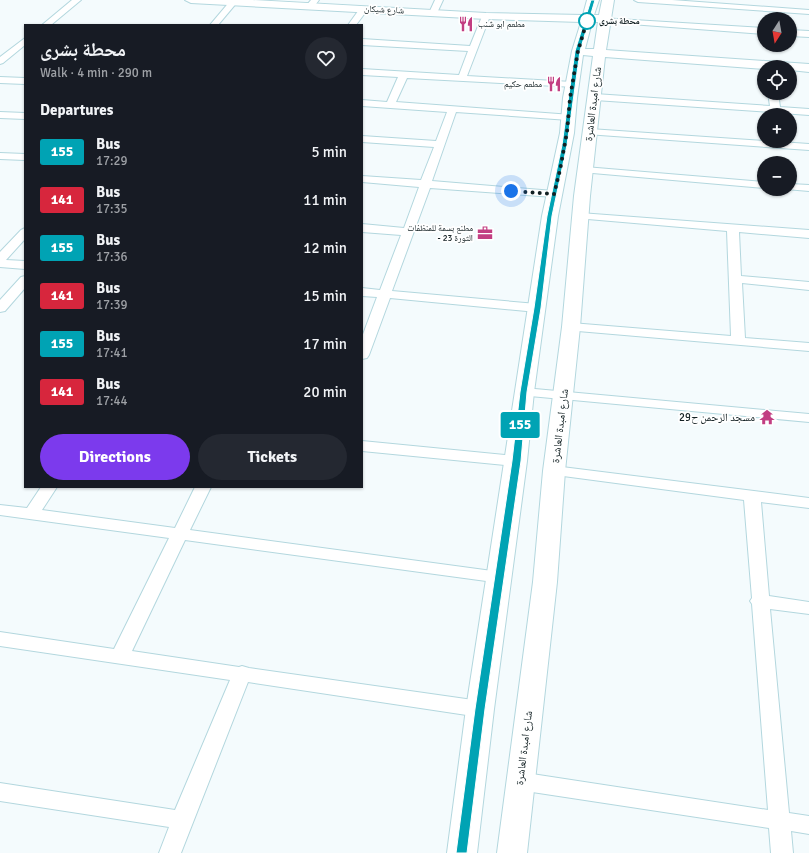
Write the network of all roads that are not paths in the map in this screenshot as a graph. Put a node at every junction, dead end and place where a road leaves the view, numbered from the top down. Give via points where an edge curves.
1 (77, 0) edge
2 (191, 0) edge
3 (439, 0) edge
4 (638, 0) edge
5 (234, 1) edge
6 (313, 3) edge
7 (364, 9) junction
8 (809, 12) edge
9 (433, 13) junction
10 (597, 14) edge
11 (486, 16) junction
12 (47, 24) edge
13 (215, 24) edge
14 (353, 24) edge
15 (757, 30) edge
16 (797, 33) edge
17 (809, 34) edge
18 (24, 42) edge
19 (363, 42) edge
20 (474, 49) junction
21 (0, 50) edge
22 (13, 50) junction
23 (578, 51) junction
24 (600, 52) junction
25 (0, 61) edge
26 (757, 65) edge
27 (797, 67) edge
28 (809, 68) edge
29 (363, 72) edge
30 (404, 74) junction
31 (462, 78) junction
32 (0, 80) edge
33 (24, 82) edge
34 (572, 85) junction
35 (594, 97) junction
36 (363, 103) edge
37 (390, 105) junction
38 (452, 110) junction
39 (757, 111) edge
40 (797, 112) edge
41 (809, 112) edge
42 (0, 115) edge
43 (24, 116) edge
44 (569, 117) junction
45 (590, 132) junction
46 (363, 139) edge
47 (757, 142) edge
48 (439, 144) junction
49 (797, 145) edge
50 (809, 147) edge
51 (0, 156) edge
52 (24, 157) edge
53 (584, 177) junction
54 (363, 179) edge
55 (425, 184) junction
56 (757, 184) edge
57 (797, 187) edge
58 (555, 188) junction
59 (809, 188) edge
60 (580, 216) junction
61 (363, 228) edge
62 (733, 229) junction
63 (408, 232) junction
64 (24, 233) edge
65 (809, 234) edge
66 (0, 259) edge
67 (0, 263) edge
68 (24, 265) edge
69 (735, 279) junction
70 (24, 281) edge
71 (809, 286) edge
72 (363, 292) edge
73 (386, 294) junction
74 (0, 308) edge
75 (537, 308) junction
76 (571, 327) junction
77 (738, 341) junction
78 (809, 347) edge
79 (363, 352) edge
80 (524, 392) junction
81 (564, 395) junction
82 (809, 418) edge
83 (363, 446) edge
84 (516, 461) junction
85 (554, 471) junction
86 (48, 488) edge
87 (202, 488) edge
88 (752, 497) junction
89 (809, 503) edge
90 (0, 510) edge
91 (31, 514) junction
92 (179, 535) junction
93 (500, 577) junction
94 (759, 601) junction
95 (809, 608) edge
96 (0, 640) edge
97 (120, 656) junction
98 (242, 673) junction
99 (480, 709) junction
100 (520, 781) junction
101 (0, 792) edge
102 (182, 820) junction
103 (779, 821) junction
104 (809, 825) edge
105 (170, 853) edge
106 (462, 853) edge
107 (512, 853) edge
108 (782, 853) edge

1 - 12 street
2 - 5 main road, شارع شيكان
3 - 9 street
4 - 8 street
5 - 6 main road, شارع شيكان
5 - 13 street
6 - 7 main road, شارع شيكان
7 - 9 main road, شارع شيكان
7 - 14 street
9 - 11 main road, شارع شيكان
10 - 11 main road, شارع شيكان via 529,18
10 - 15 street
10 - 23 main road, شارع امبدة العاشرة
10 - 24 main road, شارع امبدة العاشرة
11 - 20 street
16 - 17 street
18 - 22 street
19 - 20 street
20 - 31 street
21 - 22 street
22 - 25 street
23 - 24 main road
23 - 34 main road, شارع امبدة العاشرة
24 - 26 main road
24 - 35 main road, شارع امبدة العاشرة
27 - 28 main road
29 - 30 street
30 - 31 street
30 - 37 street
31 - 34 street
32 - 33 street
34 - 44 main road, شارع امبدة العاشرة
35 - 39 street
35 - 45 main road, شارع امبدة العاشرة
36 - 37 street
37 - 38 street
38 - 44 street
38 - 48 street
40 - 41 street
42 - 43 street
44 - 58 main road, شارع امبدة العاشرة
45 - 47 street
45 - 53 main road, شارع امبدة العاشرة
46 - 48 street
48 - 55 street
49 - 50 street
51 - 52 street
53 - 56 street
53 - 58 main road
53 - 60 main road, شارع امبدة العاشرة
54 - 55 street
55 - 58 street
55 - 63 street
57 - 59 street
58 - 75 main road, شارع امبدة العاشرة
60 - 62 street
60 - 76 main road, شارع امبدة العاشرة
61 - 63 street
62 - 65 street
62 - 69 street
63 - 73 street
64 - 66 street
67 - 68 street
69 - 71 street
69 - 77 street
70 - 74 street
72 - 73 street
73 - 75 street
73 - 79 street
75 - 80 main road, شارع امبدة العاشرة
76 - 77 street
76 - 81 main road, شارع امبدة العاشرة
77 - 78 street
80 - 81 street
80 - 84 main road, شارع امبدة العاشرة
81 - 82 street
81 - 85 main road, شارع امبدة العاشرة
83 - 84 street
84 - 93 main road, شارع امبدة العاشرة
85 - 88 street
85 - 100 main road, شارع امبدة العاشرة via 545,582
86 - 91 street
87 - 92 street
88 - 89 street
88 - 94 street
90 - 91 street
91 - 92 street
92 - 93 street
92 - 97 street
93 - 99 main road, شارع امبدة العاشرة
94 - 95 street
94 - 103 street
96 - 97 street
97 - 98 street
98 - 99 street
98 - 102 street
99 - 106 main road, شارع امبدة العاشرة
100 - 103 street
100 - 107 main road, شارع امبدة العاشرة
101 - 102 street
102 - 105 street
103 - 104 street
103 - 108 street

